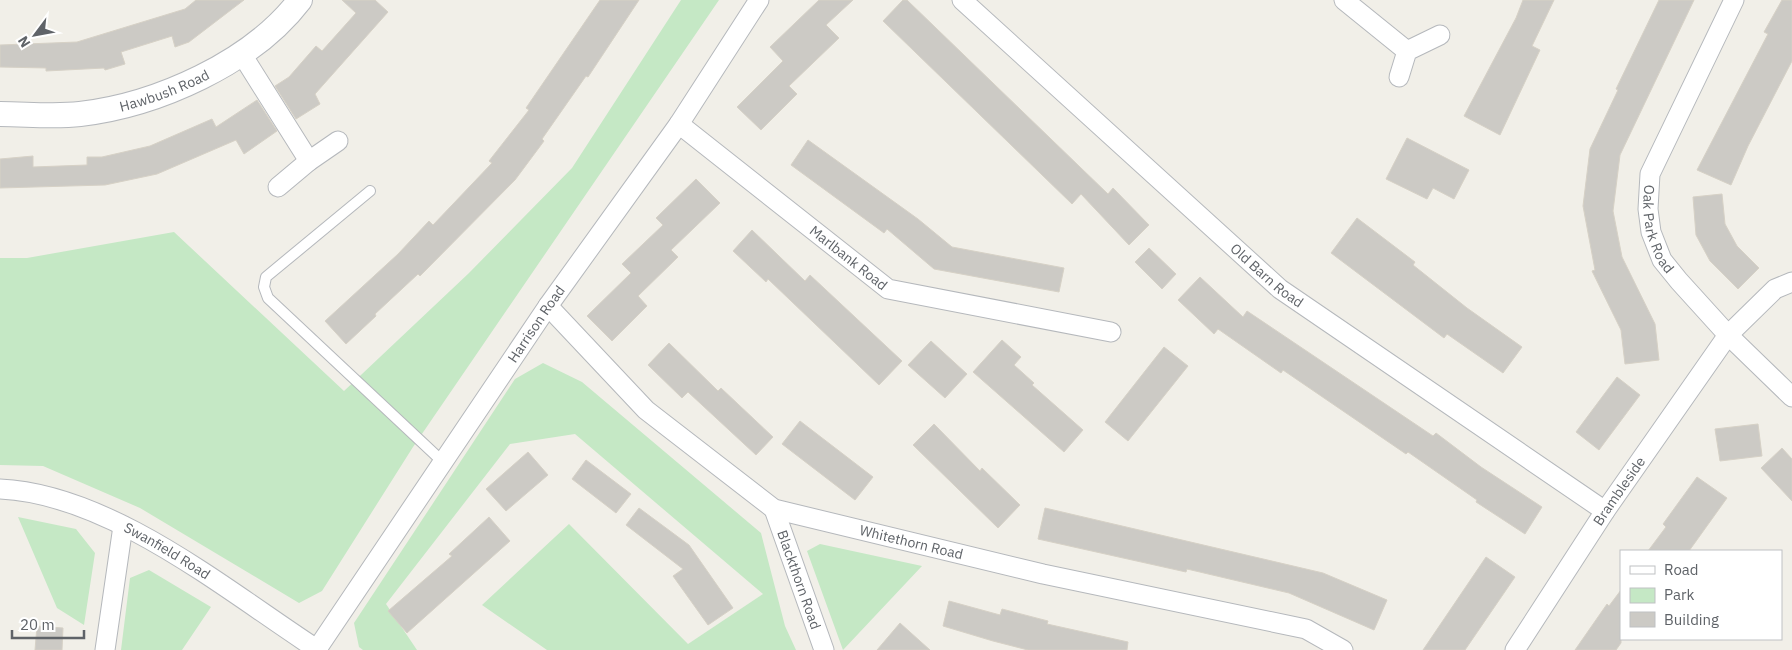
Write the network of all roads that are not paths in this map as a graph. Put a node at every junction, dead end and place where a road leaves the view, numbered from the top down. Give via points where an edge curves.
1 (300, 0) edge
2 (759, 0) edge
3 (962, 0) edge
4 (1344, 0) edge
5 (1734, 0) edge
6 (1440, 35) dead end
7 (1408, 51) junction
8 (241, 53) junction
9 (1399, 78) dead end
10 (0, 114) edge
11 (680, 124) junction
12 (338, 142) dead end
13 (309, 161) junction
14 (278, 187) dead end
15 (370, 191) dead end
16 (1792, 282) edge
17 (548, 306) junction
18 (1111, 332) dead end
19 (1728, 335) junction
20 (1792, 397) edge
21 (443, 462) junction
22 (0, 489) edge
23 (774, 509) junction
24 (1605, 511) junction
25 (123, 526) junction
26 (106, 650) edge
27 (318, 650) edge
28 (824, 650) edge
29 (1343, 650) edge
30 (1515, 650) edge

1 - 8 street, Hawbush Road via 286,19
2 - 11 street, Harrison Road
3 - 24 street, Old Barn Road via 1280,289
4 - 7 street
5 - 19 street, Oak Park Road via 1650,174 1648,209 1651,232 1662,260
6 - 7 street
7 - 9 street
8 - 10 street, Hawbush Road via 183,87 131,104 78,114
8 - 13 street
11 - 17 street, Harrison Road
11 - 18 street, Marlbank Road via 888,289
12 - 13 street
13 - 14 street
15 - 21 lane via 266,277 264,287 268,298
16 - 19 street, Brambleside via 1775,288
17 - 21 street, Harrison Road
17 - 23 street, Whitethorn Road via 646,410
19 - 20 street, Oak Park Road
19 - 24 street, Brambleside
21 - 27 street, Harrison Road
22 - 25 street, Swanfield Road via 24,490 53,497
23 - 28 street, Blackthorn Road
23 - 29 street, Whitethorn Road via 1043,574 1306,630
24 - 30 street, Brambleside
25 - 26 street
25 - 27 street, Swanfield Road via 184,561

